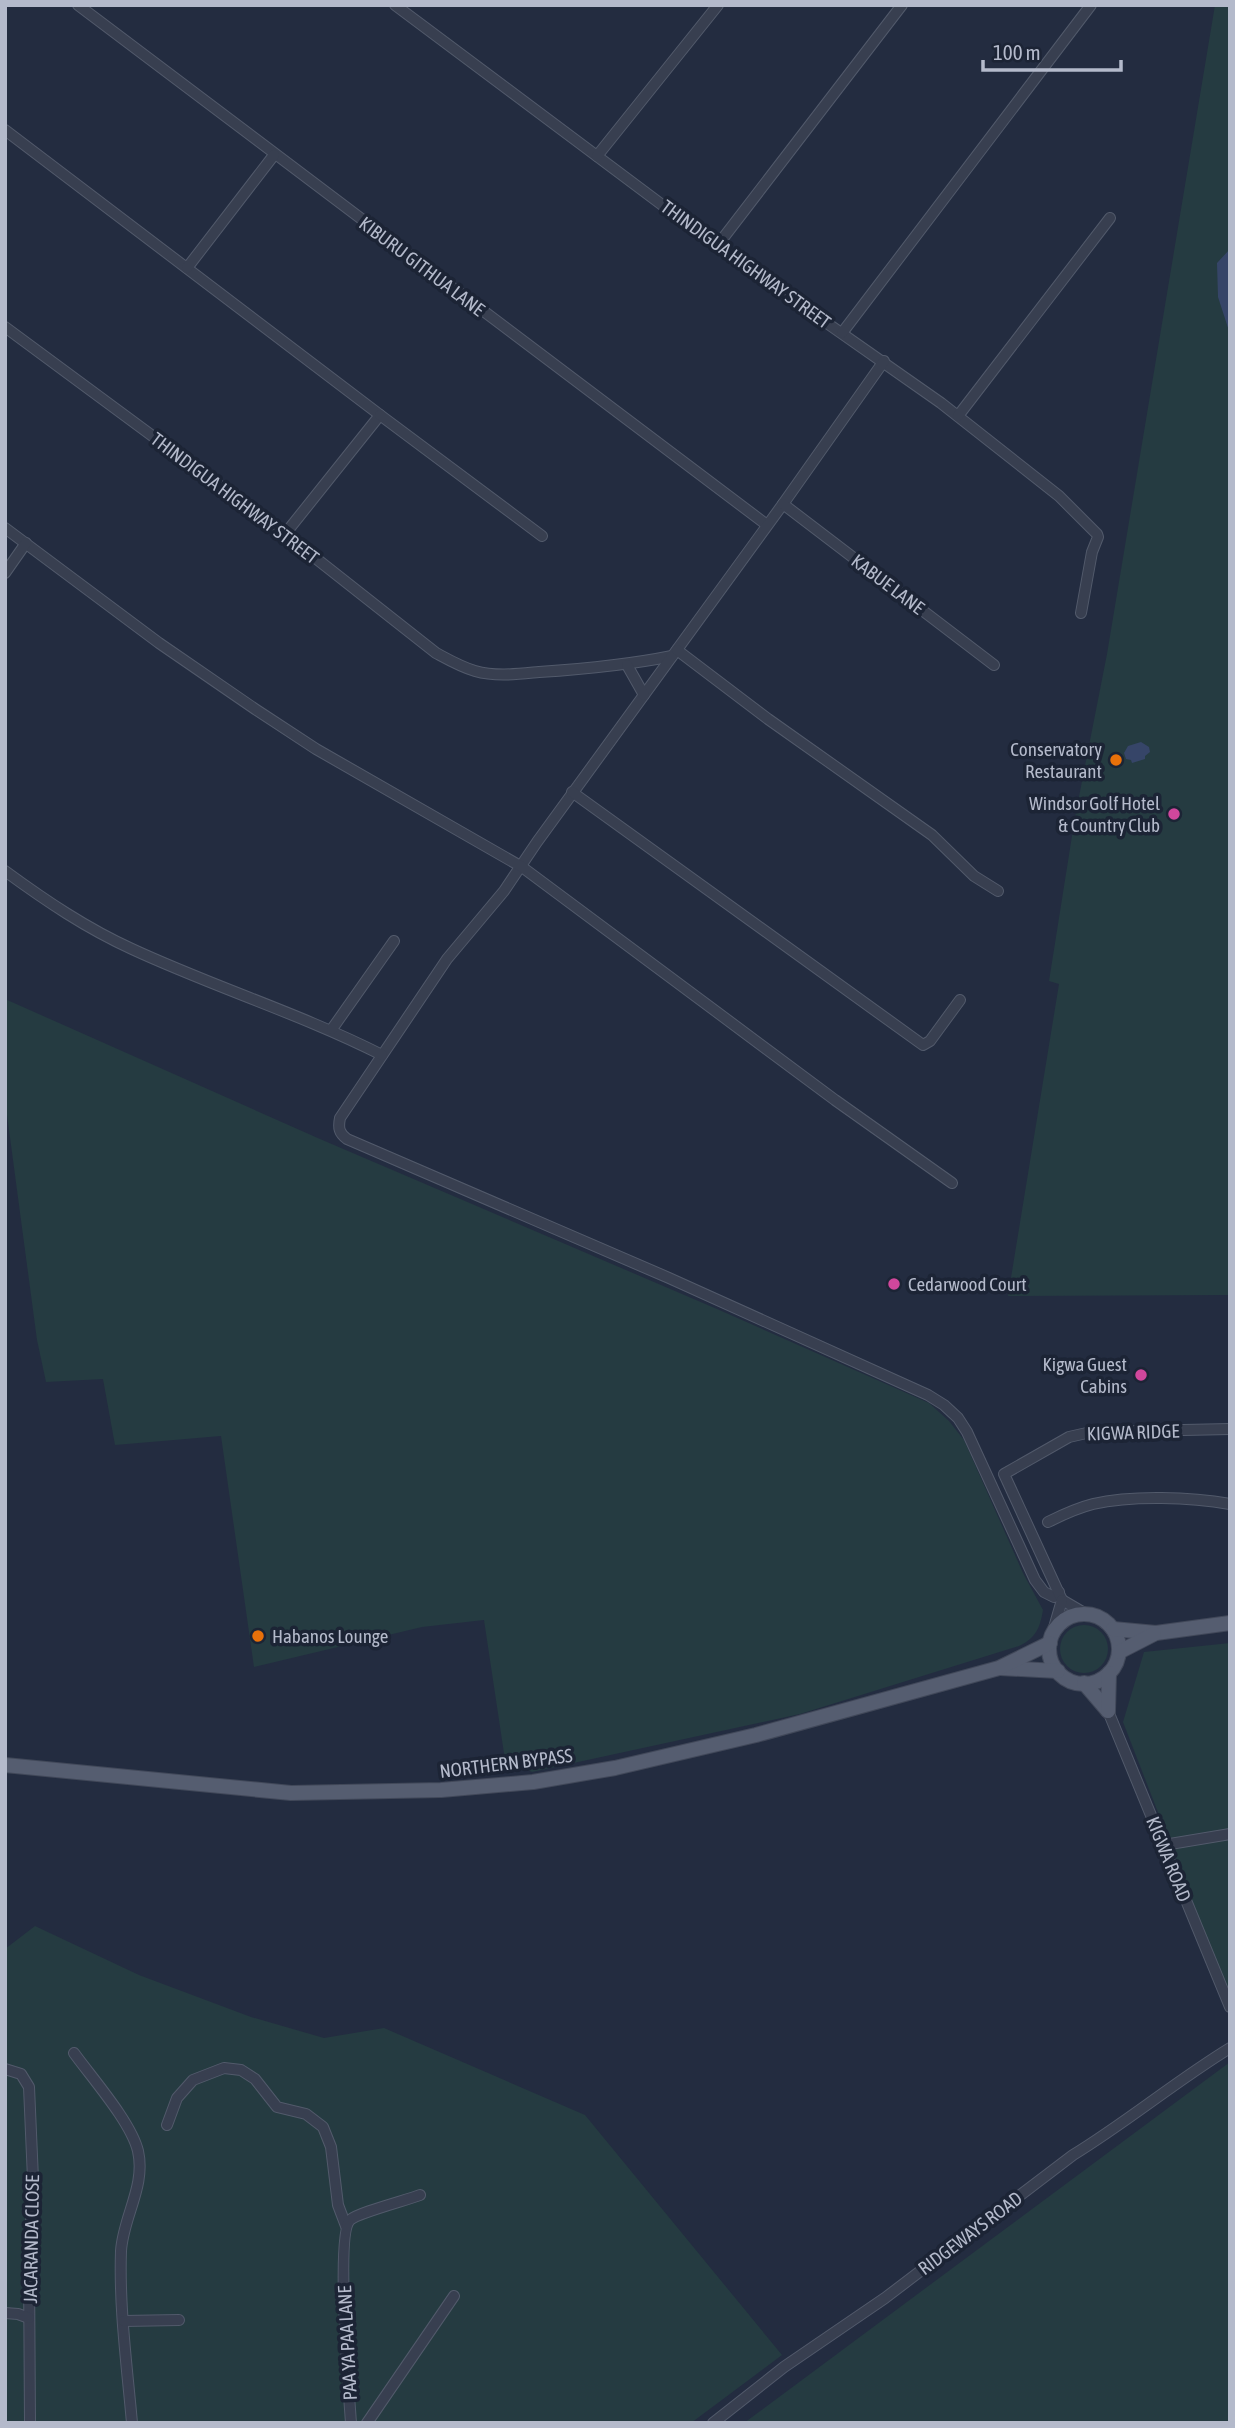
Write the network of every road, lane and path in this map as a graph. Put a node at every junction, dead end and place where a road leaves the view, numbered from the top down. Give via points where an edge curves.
1 (78, 5) edge
2 (395, 5) edge
3 (718, 5) edge
4 (902, 5) edge
5 (1091, 5) edge
6 (5, 130) edge
7 (274, 155) junction
8 (597, 156) junction
9 (1110, 218) dead end
10 (717, 246) junction
11 (187, 268) junction
12 (5, 327) edge
13 (842, 333) junction
14 (884, 361) junction
15 (380, 415) junction
16 (958, 416) junction
17 (783, 504) junction
18 (767, 525) junction
19 (5, 528) edge
20 (285, 534) junction
21 (542, 536) dead end
22 (26, 543) junction
23 (5, 573) edge
24 (1080, 613) dead end
25 (675, 653) junction
26 (994, 664) dead end
27 (627, 665) junction
28 (644, 695) junction
29 (572, 792) junction
30 (522, 867) junction
31 (5, 871) edge
32 (998, 891) dead end
33 (394, 941) dead end
34 (960, 1000) dead end
35 (332, 1029) junction
36 (382, 1055) junction
37 (952, 1183) dead end
38 (1230, 1429) edge
39 (1230, 1504) edge
40 (1048, 1522) dead end
41 (1060, 1596) junction
42 (1086, 1614) junction
43 (1230, 1623) edge
44 (1113, 1629) junction
45 (1156, 1633) junction
46 (1051, 1641) junction
47 (1119, 1652) junction
48 (999, 1668) junction
49 (1058, 1671) junction
50 (1110, 1672) junction
51 (1084, 1683) junction
52 (1108, 1710) junction
53 (5, 1765) edge
54 (1230, 1834) edge
55 (1164, 1845) junction
56 (1230, 2007) edge
57 (1230, 2048) edge
58 (74, 2053) dead end
59 (5, 2069) edge
60 (167, 2125) dead end
61 (420, 2195) dead end
62 (346, 2226) junction
63 (454, 2295) dead end
64 (5, 2313) edge
65 (29, 2318) junction
66 (179, 2320) dead end
67 (124, 2321) junction
68 (30, 2423) edge
69 (132, 2423) edge
70 (351, 2423) edge
71 (368, 2423) edge
72 (713, 2423) edge

1 - 7 street, KIBURU GITHUA LANE
2 - 8 street, THINDIGUA HIGHWAY STREET
3 - 8 street
4 - 10 street
5 - 13 street
6 - 11 street
7 - 11 street
7 - 18 street, KIBURU GITHUA LANE
8 - 10 street, THINDIGUA HIGHWAY STREET
9 - 16 street
10 - 13 street, THINDIGUA HIGHWAY STREET
11 - 15 street
12 - 20 street, THINDIGUA HIGHWAY STREET
13 - 14 street, THINDIGUA HIGHWAY STREET
14 - 16 street, THINDIGUA HIGHWAY STREET
14 - 17 street
15 - 20 street
15 - 21 street
16 - 24 street, THINDIGUA HIGHWAY STREET via 1059,496 1098,537
17 - 18 street
17 - 26 street, KABUE LANE
18 - 25 street
19 - 22 street
20 - 27 street, THINDIGUA HIGHWAY STREET via 454,663 493,674
22 - 23 street
22 - 30 street via 159,643 285,729
25 - 27 street, THINDIGUA HIGHWAY STREET
25 - 28 street
25 - 32 street via 932,835 974,876
27 - 28 street
28 - 29 street
29 - 30 street
29 - 34 street via 923,1045
30 - 36 street via 447,959
30 - 37 street
31 - 35 street via 63,912 132,949
33 - 35 street
35 - 36 street
36 - 41 street via 340,1118 340,1133 347,1139 682,1284 944,1405 967,1432 1035,1580 1049,1595
38 - 41 street, KIGWA RIDGE via 1079,1434 1004,1474
39 - 40 street via 1187,1498 1119,1501 1094,1504
41 - 42 street
41 - 46 street
42 - 44 main road
42 - 46 main road via 1062,1622
43 - 45 main road
44 - 45 main road
44 - 47 main road
45 - 47 main road
46 - 48 main road
46 - 49 main road via 1051,1658
47 - 50 main road
48 - 49 main road
48 - 53 main road, NORTHERN BYPASS via 756,1735 533,1782 428,1791 291,1793
49 - 51 main road via 1069,1680
50 - 51 main road
50 - 52 main road
51 - 52 main road
52 - 55 street, KIGWA ROAD
54 - 55 street
55 - 56 street, KIGWA ROAD
57 - 72 street, RIDGEWAYS ROAD via 1073,2155
58 - 67 street via 128,2129 142,2169 121,2248
59 - 65 street, JACARANDA CLOSE via 21,2074 29,2087 33,2179
60 - 62 street, PAA YA PAA LANE via 177,2098 193,2080 224,2068 242,2070 277,2107 306,2114 323,2127
61 - 62 street via 354,2217
62 - 70 street, PAA YA PAA LANE
63 - 71 street
64 - 65 street
65 - 68 street, JACARANDA CLOSE
66 - 67 street
67 - 69 street

